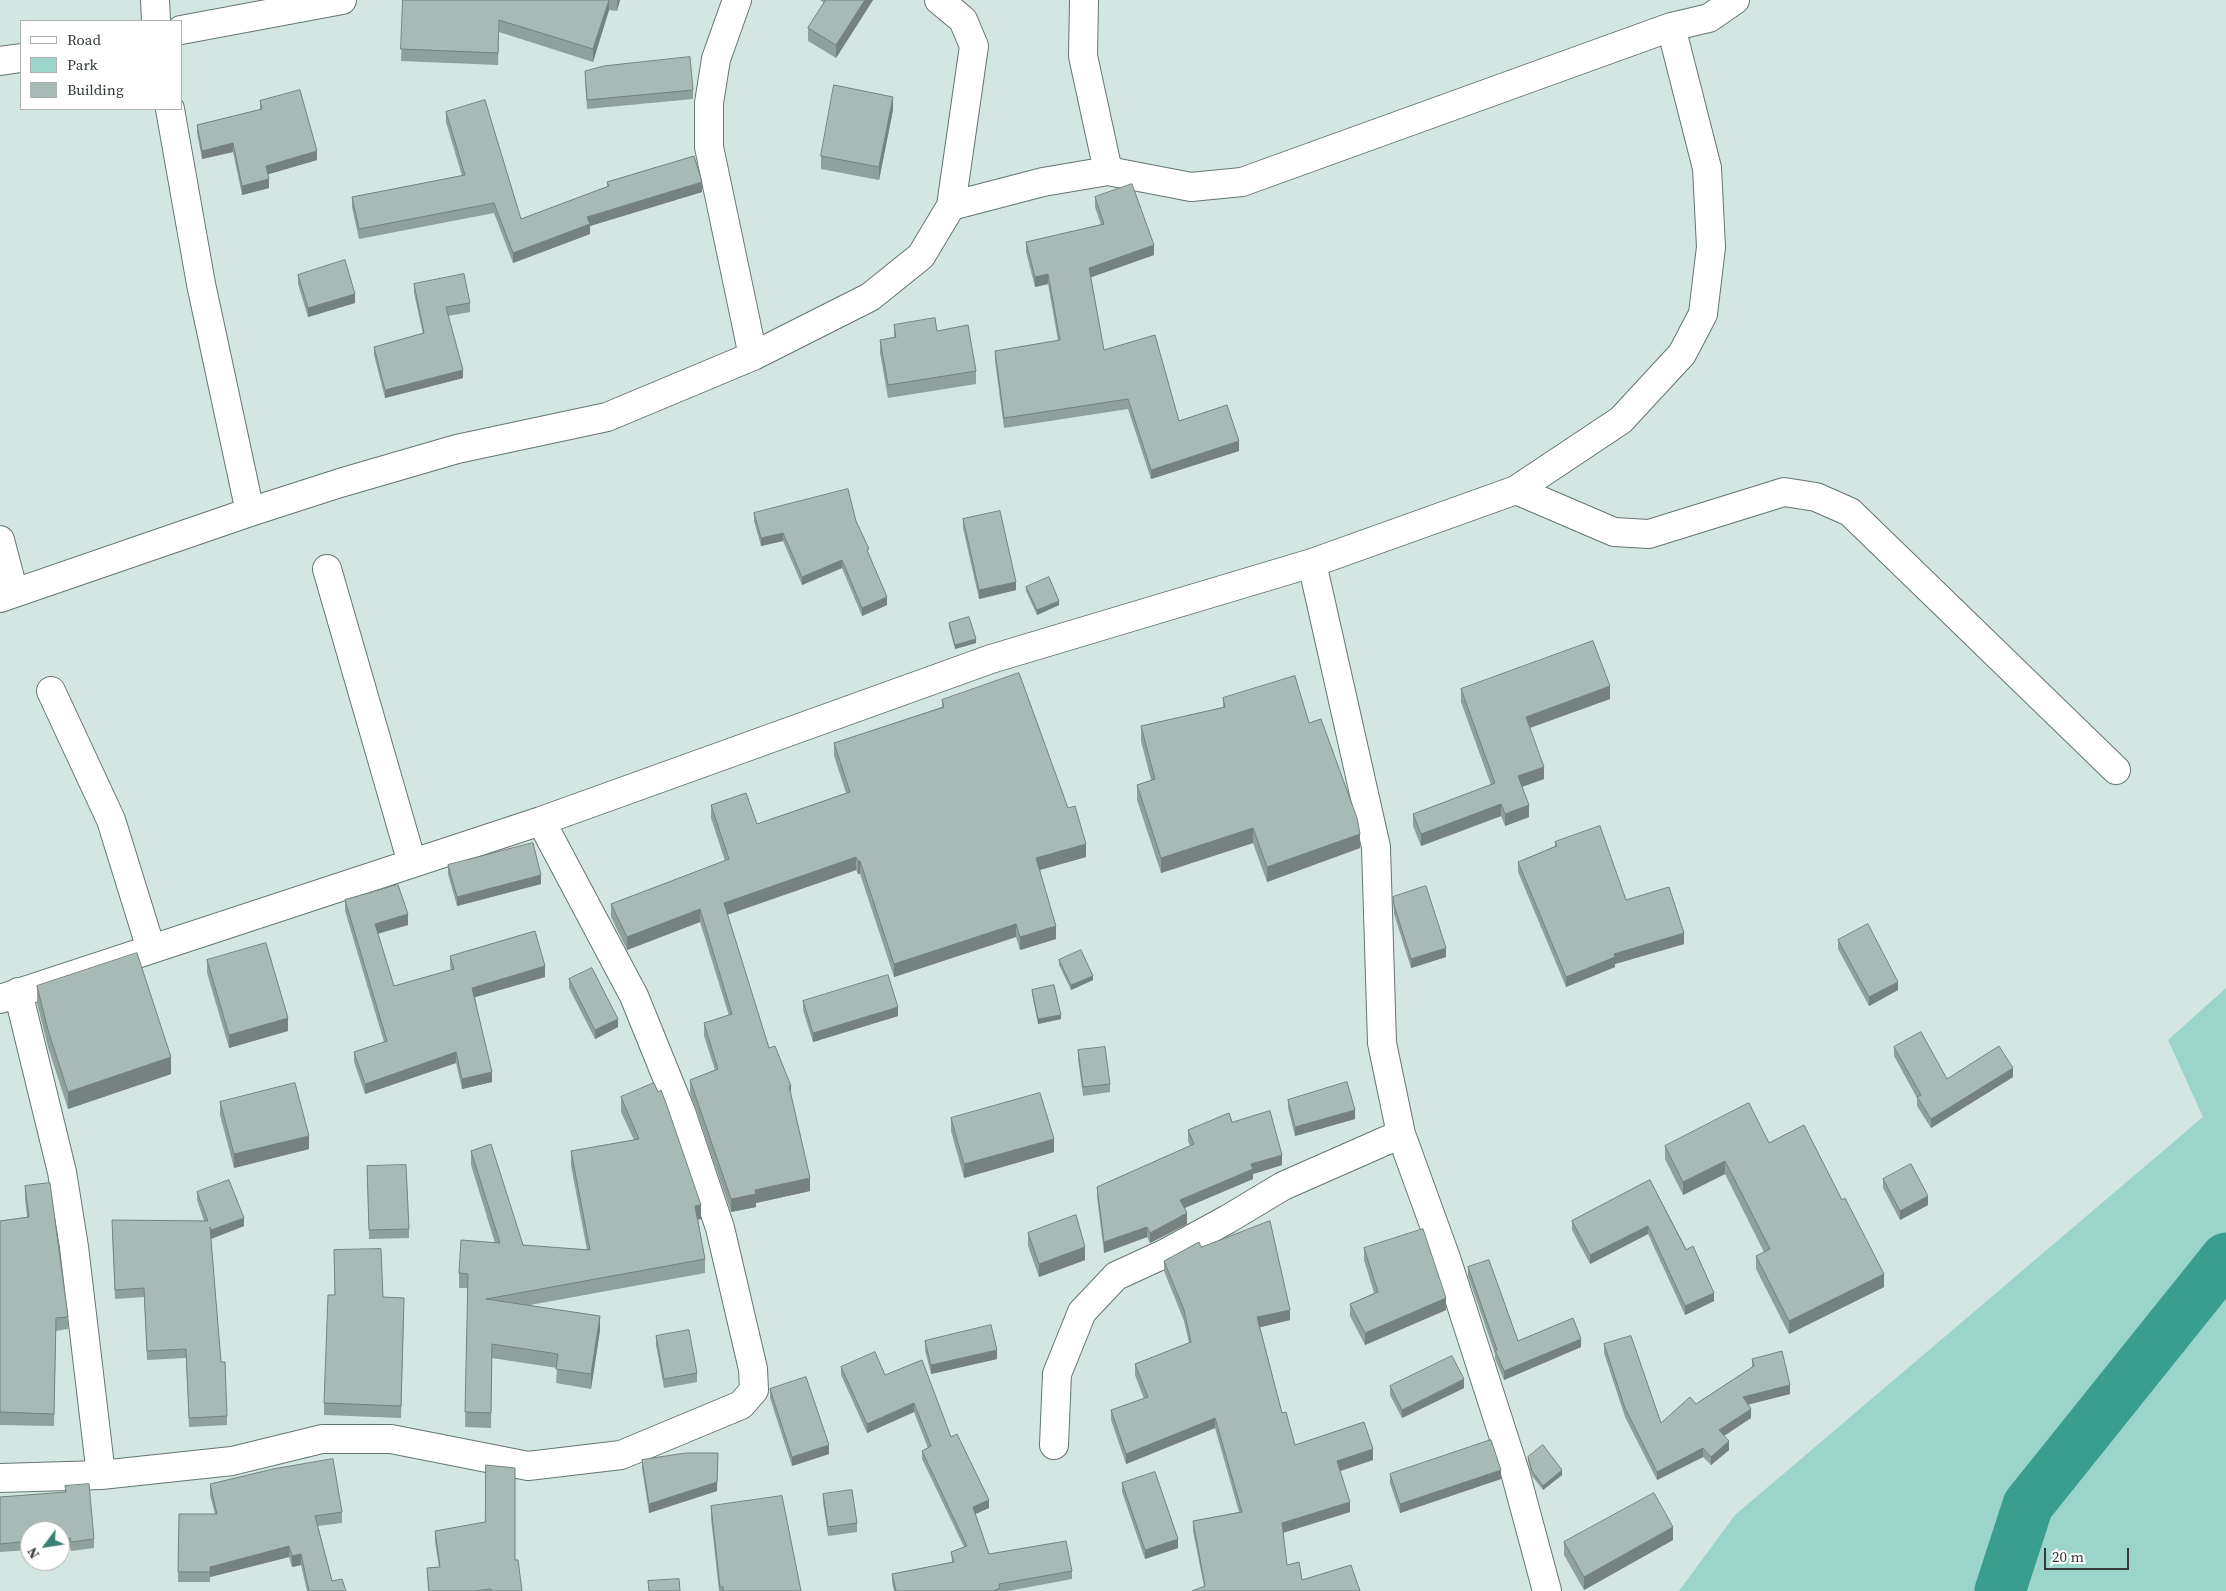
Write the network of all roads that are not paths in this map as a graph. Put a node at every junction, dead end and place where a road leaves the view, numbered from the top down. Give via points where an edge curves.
1 (154, 0) edge
2 (342, 0) edge
3 (737, 0) edge
4 (939, 0) edge
5 (1084, 0) edge
6 (1735, 0) edge
7 (156, 20) edge
8 (1671, 27) junction
9 (182, 30) edge
10 (20, 58) edge
11 (0, 61) edge
12 (170, 110) edge
13 (1108, 170) junction
14 (951, 206) junction
15 (753, 356) junction
16 (1516, 490) junction
17 (250, 512) junction
18 (0, 540) edge
19 (1312, 562) junction
20 (327, 569) dead end
21 (7, 596) edge
22 (51, 691) dead end
23 (2116, 770) dead end
24 (541, 821) junction
25 (412, 863) junction
26 (151, 949) junction
27 (9, 996) edge
28 (1401, 1134) junction
29 (1054, 1445) dead end
30 (101, 1474) junction
31 (0, 1478) edge
32 (1547, 1591) edge

1 - 7 street
2 - 9 street
3 - 15 street via 716,59 709,103 709,147
4 - 14 street via 963,20 974,46
5 - 13 street via 1083,56
6 - 8 street via 1709,18
8 - 13 street via 1242,182 1191,187
8 - 16 street via 1707,168 1711,247 1703,314 1682,354 1621,420
10 - 11 street
12 - 17 street via 201,284
13 - 14 street via 1043,182
14 - 15 street via 921,256 870,298
15 - 17 street via 607,417 457,448
16 - 19 street
16 - 23 street via 1614,532 1649,534 1784,492 1816,497 1850,512
17 - 21 street
18 - 21 street
19 - 24 street via 991,659
19 - 28 street via 1376,847 1382,1043
20 - 25 street
22 - 26 street via 111,820
24 - 25 street
24 - 30 street via 634,996 681,1112 720,1228 754,1369 754,1390 741,1404 728,1411 621,1455 528,1466 391,1438 322,1439 232,1461
25 - 26 street
26 - 27 street
27 - 30 street via 62,1172
28 - 29 street via 1283,1186 1204,1232 1116,1276 1082,1312 1057,1374
28 - 32 street via 1446,1258 1515,1472
30 - 31 street

